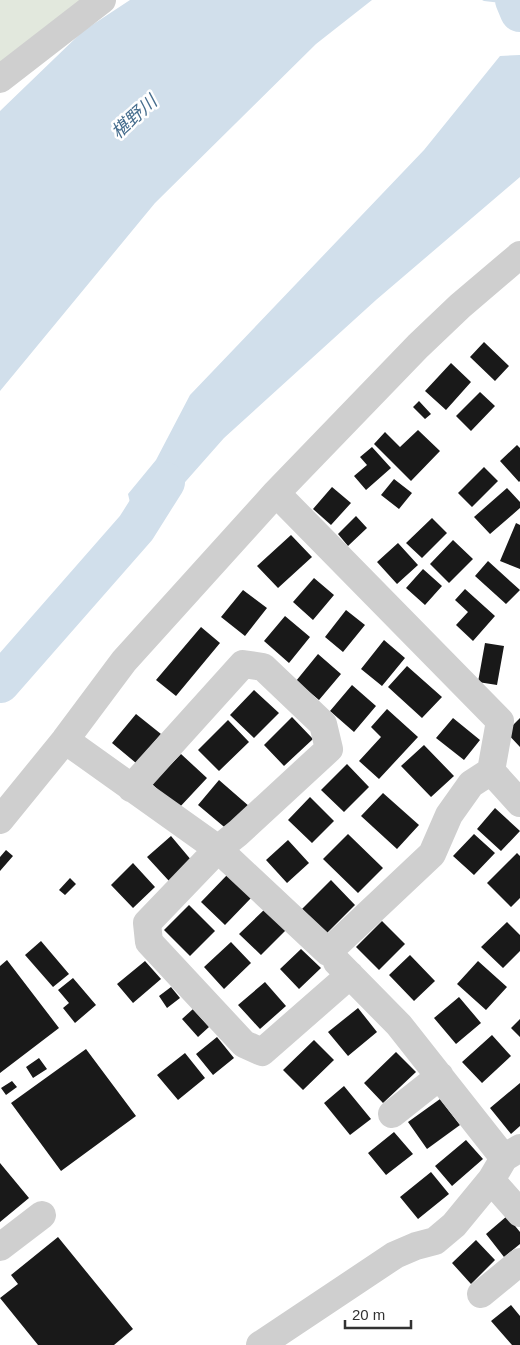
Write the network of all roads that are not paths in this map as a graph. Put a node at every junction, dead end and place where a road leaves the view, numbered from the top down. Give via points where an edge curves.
1 (102, 0) edge
2 (0, 79) edge
3 (520, 254) edge
4 (276, 493) junction
5 (65, 740) junction
6 (491, 771) junction
7 (132, 788) junction
8 (520, 803) edge
9 (0, 820) edge
10 (218, 849) junction
11 (328, 952) junction
12 (350, 975) junction
13 (440, 1076) junction
14 (392, 1114) dead end
15 (505, 1162) edge
16 (520, 1213) edge
17 (42, 1215) dead end
18 (0, 1247) edge
19 (520, 1262) edge
20 (481, 1294) dead end
21 (260, 1345) edge

1 - 2 street
3 - 4 street via 418,346
4 - 5 street via 124,661
4 - 6 street via 500,721
5 - 7 street
5 - 9 street
6 - 8 street
6 - 11 street via 471,784 460,799 449,815 432,854
7 - 10 street
7 - 10 street via 243,664 263,667 323,724 329,749
10 - 11 street
10 - 12 street via 147,923 148,942 244,1044 262,1052
11 - 12 street
12 - 13 street via 399,1025
13 - 14 street
13 - 15 street
15 - 16 street
15 - 21 street via 454,1225 435,1241 395,1255
17 - 18 street
19 - 20 street

